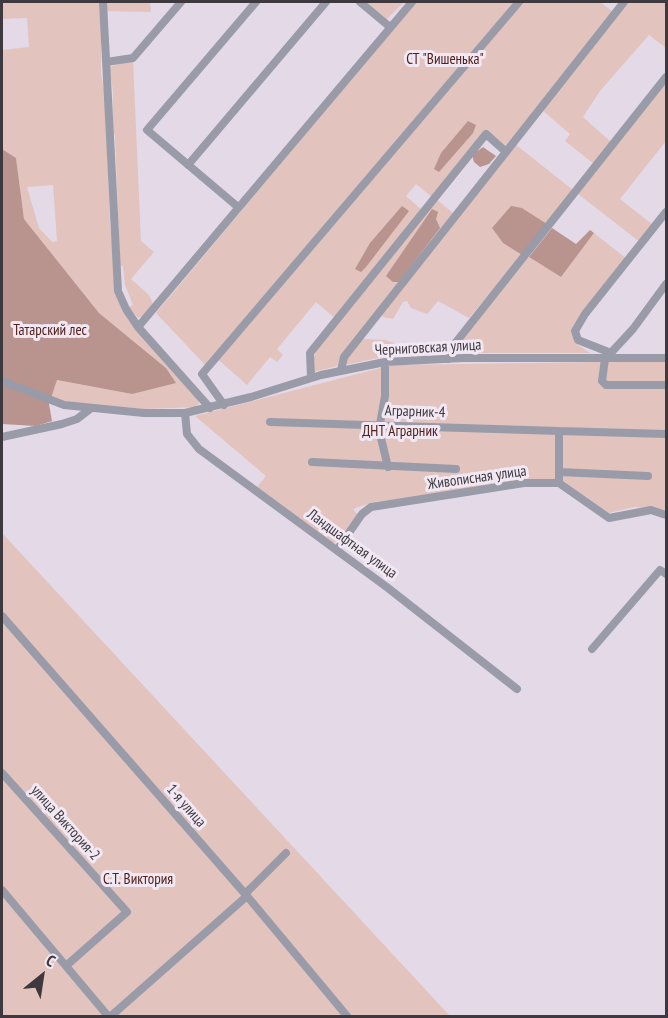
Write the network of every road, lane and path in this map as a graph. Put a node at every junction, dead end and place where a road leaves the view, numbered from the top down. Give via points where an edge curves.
1 (103, 2) edge
2 (181, 2) edge
3 (255, 2) edge
4 (326, 2) edge
5 (360, 2) edge
6 (412, 2) edge
7 (519, 2) edge
8 (624, 2) edge
9 (390, 27) junction
10 (106, 62) junction
11 (666, 77) edge
12 (506, 152) junction
13 (188, 165) junction
14 (238, 207) junction
15 (666, 212) edge
16 (666, 284) edge
17 (138, 327) junction
18 (608, 356) junction
19 (666, 358) edge
20 (448, 359) junction
21 (385, 362) junction
22 (341, 370) junction
23 (311, 378) junction
24 (2, 381) edge
25 (666, 385) edge
26 (224, 405) junction
27 (210, 408) junction
28 (90, 409) junction
29 (185, 413) junction
30 (270, 422) dead end
31 (380, 424) junction
32 (560, 431) junction
33 (666, 434) edge
34 (2, 437) edge
35 (312, 462) dead end
36 (388, 467) junction
37 (456, 469) dead end
38 (559, 472) junction
39 (648, 476) dead end
40 (559, 483) junction
41 (666, 515) edge
42 (337, 550) junction
43 (666, 574) edge
44 (2, 616) edge
45 (592, 649) dead end
46 (517, 689) dead end
47 (2, 773) edge
48 (286, 853) dead end
49 (2, 890) edge
50 (246, 895) junction
51 (67, 965) junction
52 (110, 1017) edge
53 (347, 1017) edge

1 - 10 street
2 - 10 street via 133,58
3 - 13 street via 147,130
4 - 13 street
5 - 9 street
6 - 9 street
7 - 26 street via 202,374
8 - 12 street
9 - 14 street
10 - 17 street via 118,291
11 - 20 street via 453,346
12 - 22 street via 344,357
12 - 23 street via 486,134 310,353
13 - 14 street
14 - 17 street
15 - 18 street via 575,331 578,340
16 - 18 street
17 - 27 street
18 - 19 street, Черниговская улица
18 - 20 street, Черниговская улица
18 - 25 street via 602,381 606,385
20 - 21 street, Черниговская улица
21 - 22 street, Черниговская улица
21 - 31 street
22 - 23 street, Черниговская улица
23 - 26 street, Черниговская улица
24 - 28 street, Черниговская улица via 64,405
26 - 27 street, Черниговская улица
27 - 29 street, Черниговская улица
28 - 29 street, Черниговская улица
28 - 34 street via 62,424
29 - 42 street, Ландшафтная улица via 187,434 199,449
30 - 31 street, Аграрник-4
31 - 32 street, Аграрник-4
31 - 36 street
32 - 33 street, Аграрник-4
32 - 38 street
35 - 36 street
36 - 37 street
38 - 39 street
38 - 40 street
40 - 41 street via 609,518 651,510
40 - 42 street, Живописная улица via 524,483 381,504 362,514
42 - 46 street, Ландшафтная улица
43 - 45 street via 660,570
44 - 50 street, 1-я улица
47 - 51 street, улица Виктория-2 via 127,912
48 - 50 street
49 - 51 street
50 - 52 street
50 - 53 street, 1-я улица
51 - 52 street

